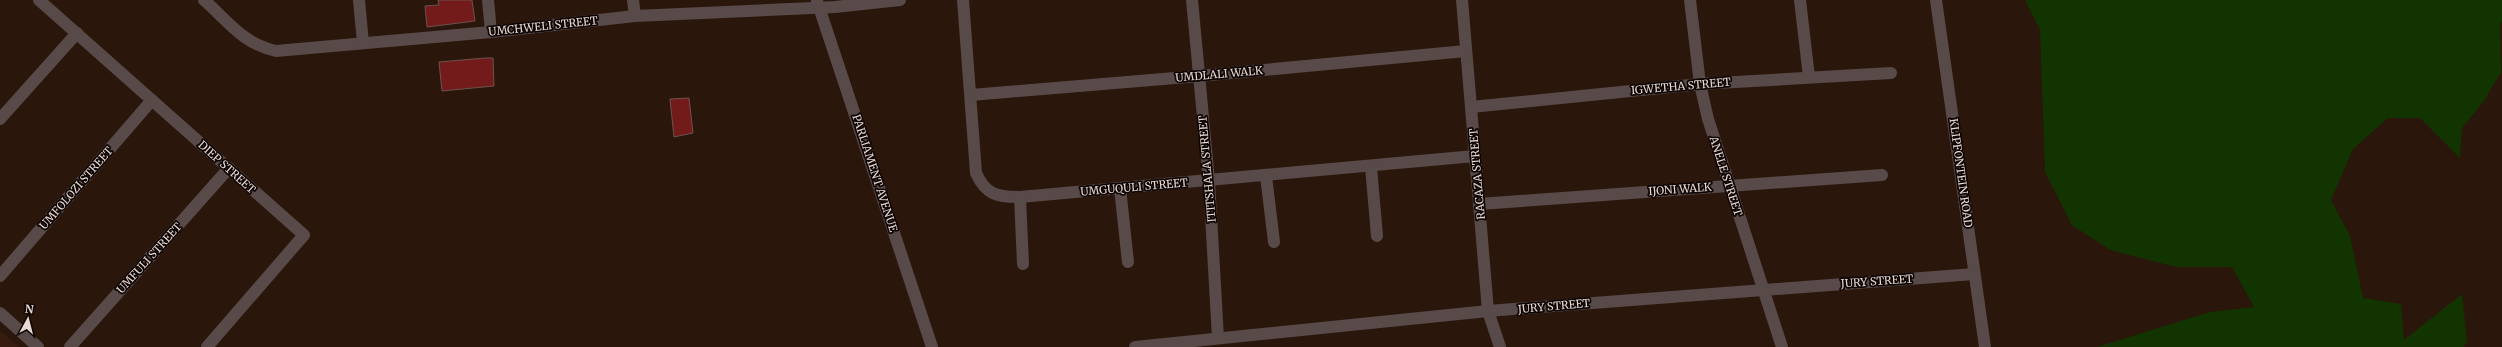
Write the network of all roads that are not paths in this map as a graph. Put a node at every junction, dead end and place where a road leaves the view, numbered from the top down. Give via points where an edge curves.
1 (39, 0) edge
2 (359, 0) edge
3 (488, 0) edge
4 (633, 0) edge
5 (900, 0) edge
6 (963, 0) edge
7 (1192, 0) edge
8 (1466, 0) edge
9 (1690, 0) edge
10 (1800, 0) edge
11 (1936, 0) edge
12 (206, 1) edge
13 (818, 4) edge
14 (634, 16) junction
15 (491, 32) junction
16 (77, 33) junction
17 (363, 43) junction
18 (1466, 51) junction
19 (1891, 73) dead end
20 (1199, 76) junction
21 (1809, 77) junction
22 (1700, 84) junction
23 (971, 95) junction
24 (152, 100) junction
25 (1471, 107) junction
26 (0, 118) edge
27 (1475, 156) junction
28 (1371, 167) junction
29 (229, 168) junction
30 (1882, 175) dead end
31 (1266, 176) junction
32 (1209, 181) junction
33 (1731, 186) junction
34 (1120, 188) junction
35 (1020, 197) junction
36 (1479, 204) junction
37 (1377, 236) dead end
38 (1274, 242) dead end
39 (1128, 262) dead end
40 (1023, 264) dead end
41 (1974, 274) junction
42 (0, 276) edge
43 (1762, 289) junction
44 (1488, 311) junction
45 (0, 313) edge
46 (1218, 338) junction
47 (38, 347) edge
48 (70, 347) edge
49 (207, 347) edge
50 (932, 347) edge
51 (1135, 347) edge
52 (1500, 347) edge
53 (1782, 347) edge
54 (1985, 347) edge

1 - 16 street, DIEP STREET
2 - 17 street
3 - 15 street
4 - 14 street
5 - 13 street, UMCHWELI STREET
6 - 23 street, UMGUQULI STREET
7 - 20 street, ITITSHALA STREET
8 - 18 street, RACAZA STREET
9 - 22 street, ANELE STREET
10 - 21 street
11 - 41 street, KLIPFONTEIN ROAD
12 - 17 street, UMCHWELI STREET via 258,47 276,51
13 - 14 street, UMCHWELI STREET
13 - 50 street, PARLIAMENT AVENUE
14 - 15 street, UMCHWELI STREET
15 - 17 street, UMCHWELI STREET
16 - 24 street, DIEP STREET
16 - 26 street
18 - 20 street, UMDLALI WALK
18 - 25 street, RACAZA STREET
19 - 21 street, IGWETHA STREET
20 - 23 street, UMDLALI WALK
20 - 32 street, ITITSHALA STREET
21 - 22 street, IGWETHA STREET
22 - 25 street, IGWETHA STREET
22 - 33 street, ANELE STREET via 1708,119
23 - 35 street, UMGUQULI STREET via 976,173 983,187 1004,197
24 - 29 street, DIEP STREET
24 - 42 street, UMFOLOZI STREET
25 - 27 street, RACAZA STREET
27 - 28 street, UMGUQULI STREET
27 - 36 street, RACAZA STREET
28 - 31 street, UMGUQULI STREET
28 - 37 street
29 - 48 street, UMFULI STREET
29 - 49 street, DIEP STREET via 304,236
30 - 33 street, IJONI WALK
31 - 32 street, UMGUQULI STREET
31 - 38 street
32 - 34 street, UMGUQULI STREET
32 - 46 street, ITITSHALA STREET
33 - 36 street, IJONI WALK
33 - 43 street, ANELE STREET
34 - 35 street, UMGUQULI STREET
34 - 39 street
35 - 40 street
36 - 44 street, RACAZA STREET
41 - 43 street, JURY STREET
41 - 54 street, KLIPFONTEIN ROAD
43 - 44 street, JURY STREET
43 - 53 street, ANELE STREET
44 - 46 street, JURY STREET
44 - 52 street, RACAZA STREET
45 - 47 street
46 - 51 street, JURY STREET

